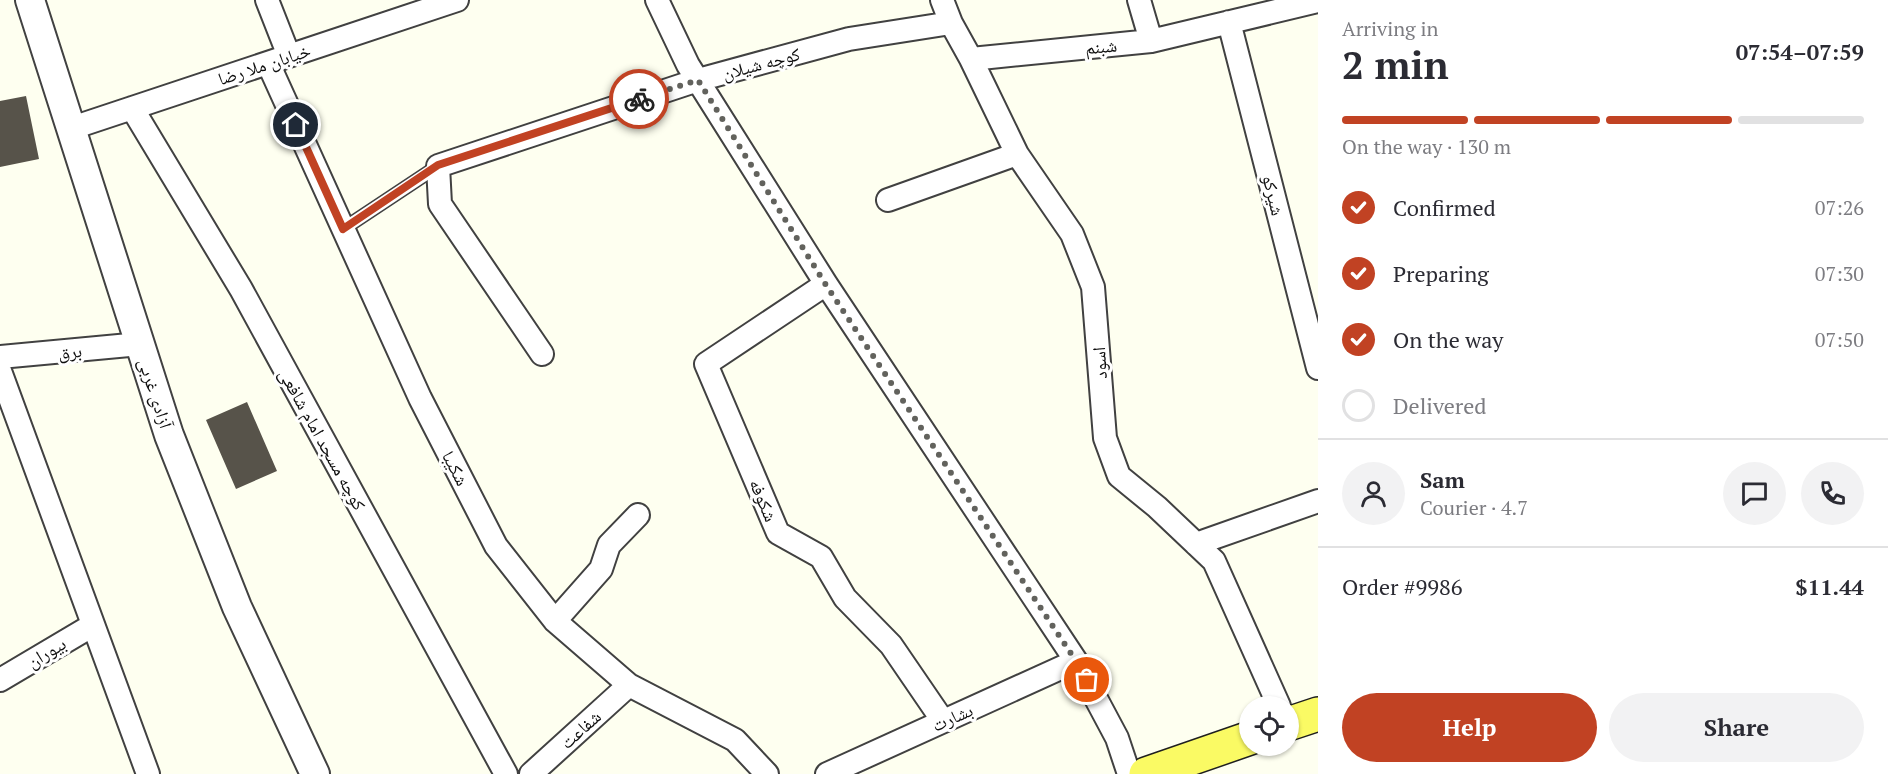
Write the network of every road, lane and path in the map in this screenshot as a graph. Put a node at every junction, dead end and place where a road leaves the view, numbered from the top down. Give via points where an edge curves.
1 (30, 0) edge
2 (267, 0) edge
3 (457, 0) edge
4 (657, 0) edge
5 (942, 0) edge
6 (1139, 0) edge
7 (1318, 1) edge
8 (1229, 22) junction
9 (951, 23) junction
10 (1151, 41) junction
11 (278, 59) junction
12 (971, 59) junction
13 (698, 80) junction
14 (132, 108) junction
15 (72, 128) junction
16 (1017, 154) junction
17 (438, 165) junction
18 (888, 200) dead end
19 (343, 229) junction
20 (826, 285) junction
21 (140, 344) junction
22 (542, 354) dead end
23 (0, 357) edge
24 (1318, 368) edge
25 (0, 371) edge
26 (1318, 501) edge
27 (638, 515) dead end
28 (1196, 544) junction
29 (555, 621) junction
30 (93, 625) junction
31 (1076, 661) junction
32 (0, 680) edge
33 (629, 685) junction
34 (1275, 696) edge
35 (1318, 714) edge
36 (1299, 720) edge
37 (943, 721) junction
38 (1239, 742) edge
39 (148, 774) edge
40 (315, 774) edge
41 (506, 774) edge
42 (531, 774) edge
43 (767, 774) edge
44 (827, 774) edge
45 (1129, 774) edge
46 (1146, 774) edge

1 - 15 street, آزادی غربی
2 - 11 street, شکیبا
3 - 11 street, خیابان ملا رضا
4 - 13 street
5 - 9 street, اسود
6 - 10 street
7 - 8 street
8 - 10 street, شبنم
8 - 24 street, شیرکو
9 - 12 street, اسود
9 - 13 street, کوچه شیلان via 849,39
10 - 12 street, شبنم
11 - 14 street, خیابان ملا رضا
11 - 19 street, شکیبا
12 - 16 street, اسود
13 - 17 street, کوچه شیلان
13 - 20 street
14 - 15 street, خیابان ملا رضا
14 - 41 street, کوچه مسجد امام شافعی via 241,289
15 - 21 street, آزادی غربی
16 - 18 street
16 - 28 street, اسود via 1072,234 1093,286 1105,438 1119,476
17 - 19 lane, کوچه شیلان
17 - 22 street via 440,204
19 - 29 street, شکیبا via 420,399 496,546
20 - 31 street
20 - 37 street, شکوفه via 706,364 778,534 821,556 845,598 891,645
21 - 23 street, برق
21 - 40 street, آزادی غربی via 169,435 237,607
25 - 30 street
26 - 28 street
27 - 29 street via 609,545 601,569
28 - 34 street, اسود via 1214,561
29 - 33 street, شکیبا
30 - 32 street, بیوران
30 - 39 street
31 - 37 street, بشارت
31 - 45 street via 1117,738
33 - 42 street, شفاعت
33 - 43 street, شکیبا via 735,740
35 - 36 main road
37 - 44 street, بشارت
38 - 46 main road

